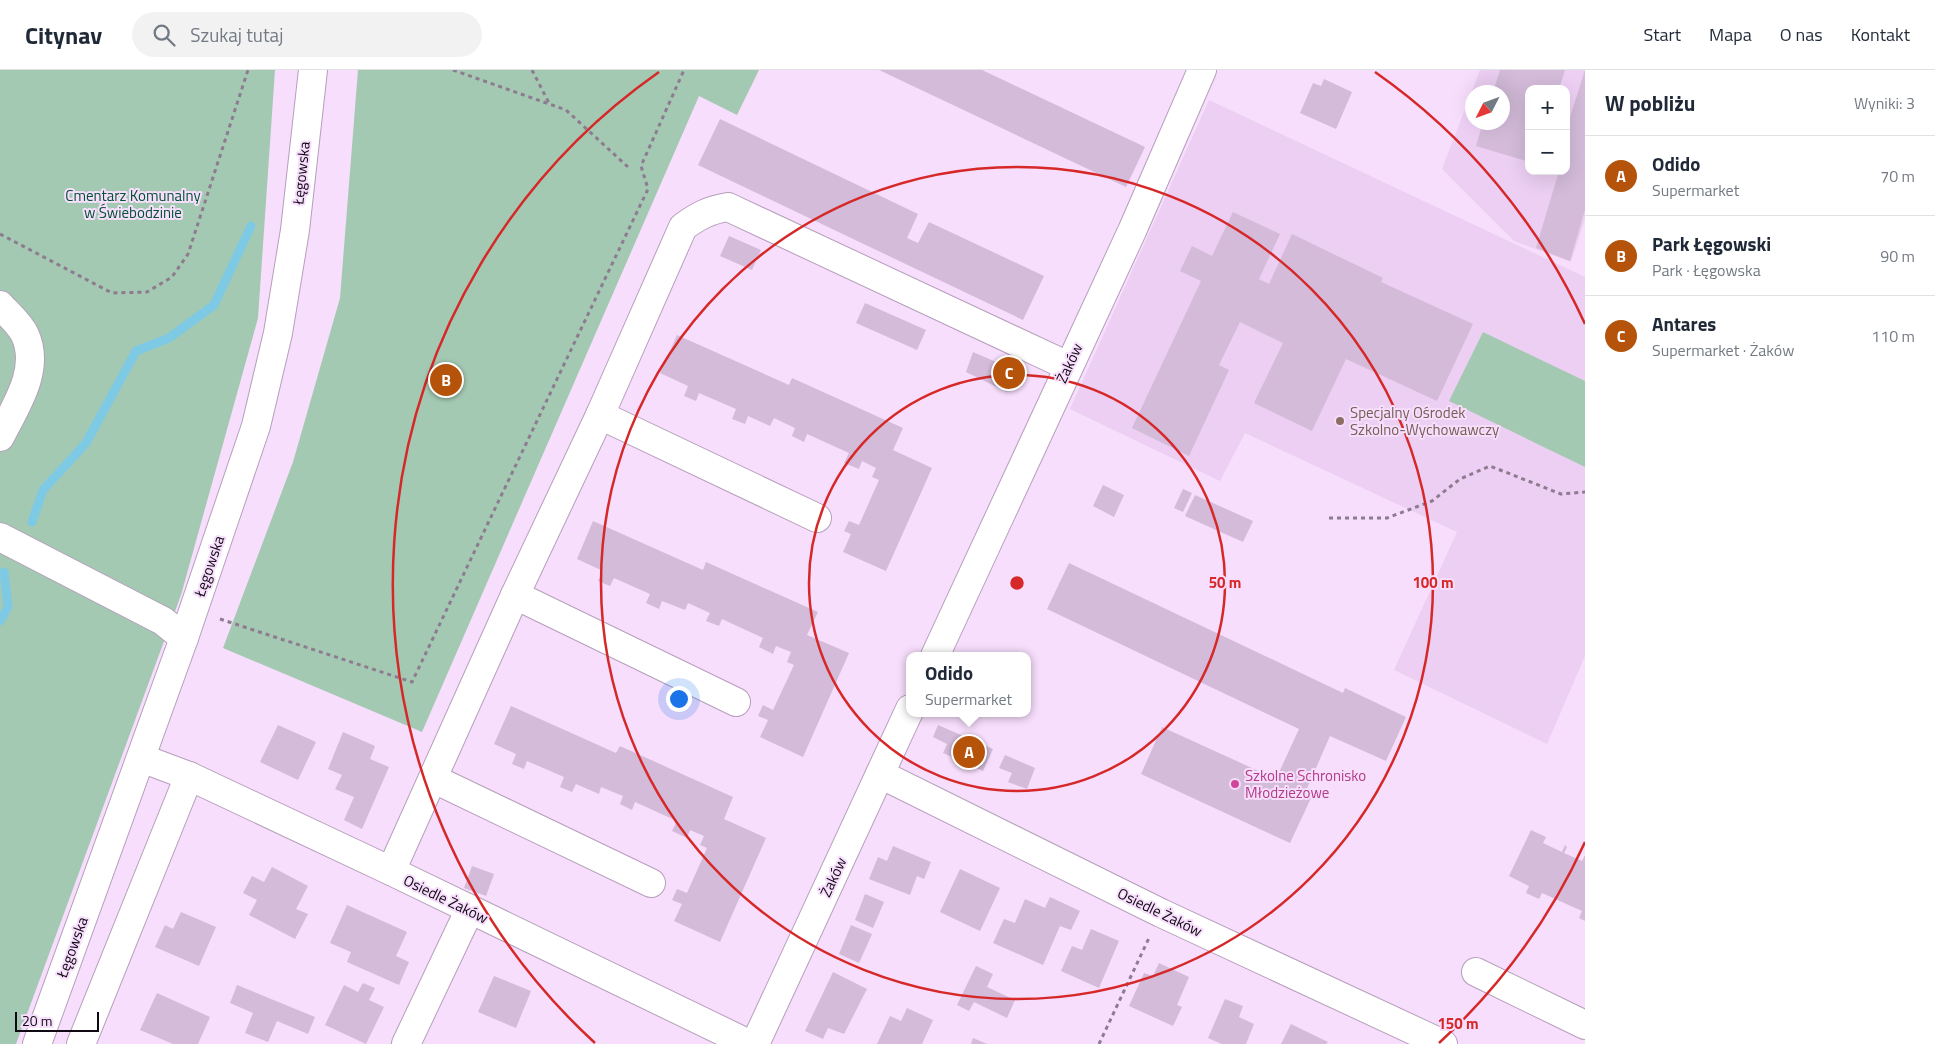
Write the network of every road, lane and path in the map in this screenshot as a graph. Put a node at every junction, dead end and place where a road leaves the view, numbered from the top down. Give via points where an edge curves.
1 (248, 70) edge
2 (313, 70) edge
3 (453, 70) edge
4 (532, 70) edge
5 (684, 70) edge
6 (1202, 70) edge
7 (549, 104) junction
8 (628, 166) dead end
9 (0, 234) edge
10 (0, 305) edge
11 (1068, 366) junction
12 (600, 415) junction
13 (0, 438) edge
14 (1585, 492) edge
15 (817, 518) dead end
16 (1329, 518) dead end
17 (0, 537) edge
18 (515, 595) junction
19 (193, 611) junction
20 (184, 638) junction
21 (937, 652) edge
22 (736, 702) dead end
23 (906, 717) edge
24 (141, 758) junction
25 (880, 774) junction
26 (189, 776) junction
27 (434, 779) junction
28 (391, 871) junction
29 (651, 883) dead end
30 (469, 911) junction
31 (1161, 913) junction
32 (1476, 972) dead end
33 (1585, 1025) edge
34 (37, 1044) edge
35 (81, 1044) edge
36 (406, 1044) edge
37 (749, 1044) edge
38 (755, 1044) edge
39 (1098, 1044) edge
40 (1443, 1044) edge

1 - 9 path via 188,254 172,277 147,292 112,293
2 - 19 street, Łęgowska via 295,230 278,333 256,426
3 - 7 path
4 - 7 path
5 - 19 path via 641,166 648,189 412,682
6 - 11 street, Żaków via 1132,231
7 - 8 path via 566,110
10 - 13 street via 25,334 30,361 25,387
11 - 12 street via 728,207 710,210 683,227
11 - 21 street, Żaków
12 - 15 street
12 - 18 street
14 - 16 path via 1561,494 1490,466 1460,479 1432,501 1387,518
17 - 20 street via 163,621
18 - 22 street
18 - 27 street
19 - 20 street, Łęgowska
20 - 24 street, Łęgowska
23 - 25 street, Żaków
24 - 26 street, Osiedle Żaków
24 - 34 street, Łęgowska
25 - 31 street, Osiedle Żaków
25 - 38 street, Żaków
26 - 28 street, Osiedle Żaków
26 - 35 street
27 - 28 street
27 - 29 street
28 - 30 street, Osiedle Żaków
30 - 36 street
30 - 37 street, Osiedle Żaków
31 - 39 path
31 - 40 street, Osiedle Żaków
32 - 33 street

